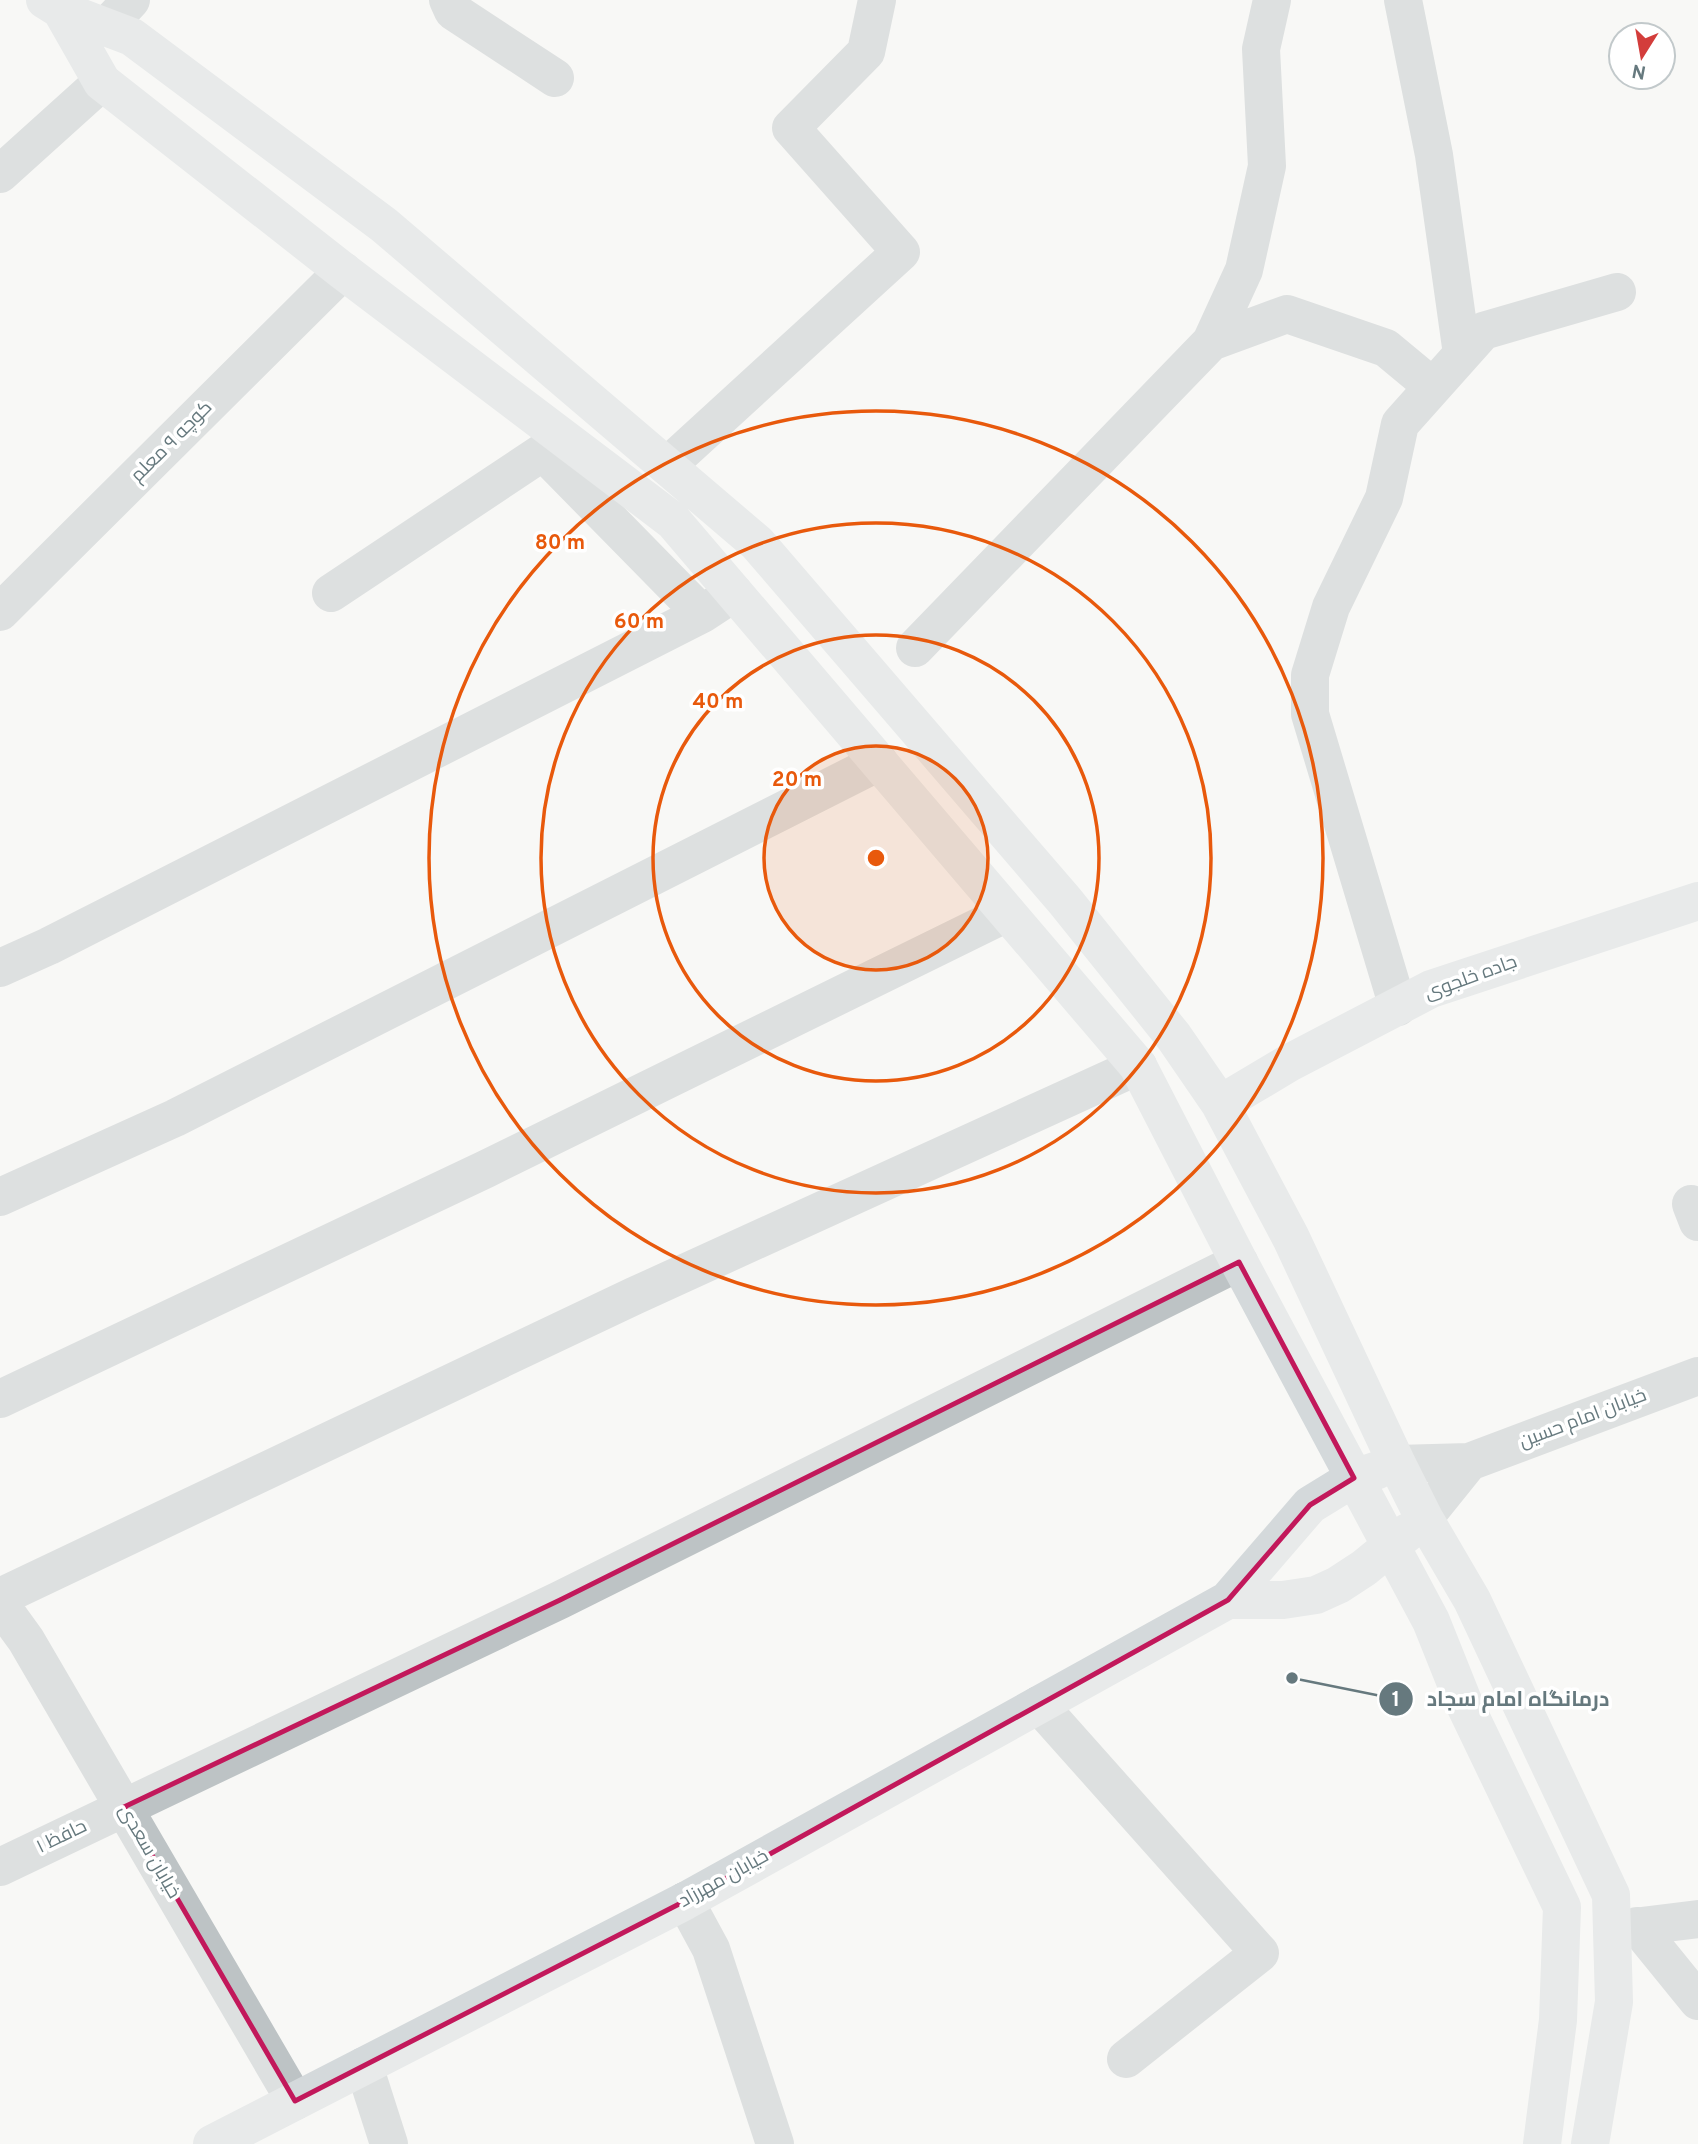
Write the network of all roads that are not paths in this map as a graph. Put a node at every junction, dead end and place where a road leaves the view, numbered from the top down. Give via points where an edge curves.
1 (448, 0) edge
2 (877, 0) edge
3 (1272, 0) edge
4 (1403, 0) edge
5 (53, 5) edge
6 (119, 13) edge
7 (555, 78) dead end
8 (102, 82) junction
9 (0, 174) edge
10 (344, 271) junction
11 (1616, 292) dead end
12 (1211, 342) junction
13 (1462, 354) junction
14 (1433, 387) junction
15 (667, 466) junction
16 (331, 593) dead end
17 (734, 593) junction
18 (0, 612) edge
19 (702, 614) junction
20 (915, 648) dead end
21 (879, 762) junction
22 (1698, 901) edge
23 (1007, 912) junction
24 (0, 968) edge
25 (1398, 1007) junction
26 (1138, 1066) junction
27 (1220, 1104) junction
28 (0, 1197) edge
29 (1239, 1262) junction
30 (1698, 1377) edge
31 (0, 1399) edge
32 (1469, 1462) junction
33 (1397, 1464) junction
34 (1354, 1478) junction
35 (1424, 1518) junction
36 (1391, 1548) junction
37 (0, 1597) edge
38 (1228, 1600) junction
39 (0, 1604) edge
40 (1039, 1705) junction
41 (124, 1807) junction
42 (0, 1867) edge
43 (685, 1901) junction
44 (1698, 1919) edge
45 (1624, 1928) junction
46 (1698, 2001) edge
47 (1126, 2059) dead end
48 (364, 2066) junction
49 (295, 2101) junction
50 (212, 2144) edge
51 (389, 2144) edge
52 (775, 2144) edge
53 (1542, 2144) edge
54 (1590, 2144) edge

1 - 7 street via 453,11
2 - 15 street via 866,52 791,128 901,252
3 - 12 street via 1261,49 1267,166 1244,270
4 - 13 street via 1434,155
5 - 6 main road
5 - 8 main road
6 - 15 main road via 132,37 384,225
8 - 9 street
8 - 10 main road
10 - 17 main road via 673,521
10 - 18 street, کوچه ۹ معلم
11 - 13 street via 1483,331
12 - 14 street via 1287,314 1386,348
12 - 20 street
13 - 14 street
14 - 25 street via 1400,424 1384,498 1331,607 1310,675 1310,714
15 - 27 main road via 757,542 1065,901 1174,1037
16 - 19 street via 542,452
17 - 19 street
17 - 21 main road
19 - 24 street
21 - 23 main road
21 - 28 street via 175,1118
22 - 25 main road, جاده خلجوی via 1431,989
23 - 26 main road
23 - 31 street via 486,1169
25 - 27 main road, جاده خلجوی
26 - 29 main road
26 - 37 street via 634,1296
27 - 33 main road via 1291,1238
29 - 34 main road
29 - 41 street, حافظ ۱ via 560,1600
30 - 32 street, خیابان امام حسین
32 - 33 street, خیابان امام حسین
32 - 35 street
33 - 34 main road
33 - 35 main road
34 - 36 main road
34 - 38 main road via 1310,1505
35 - 36 main road
35 - 45 main road via 1472,1600
36 - 38 main road via 1316,1595
36 - 53 main road via 1432,1621 1463,1701 1562,1907 1558,2021
38 - 40 main road, خیابان مهرزاد
39 - 41 street, خیابان سعدی
40 - 43 main road, خیابان مهرزاد
40 - 47 street via 1260,1953
41 - 42 street, حافظ ۱
41 - 49 street, خیابان سعدی
43 - 48 main road, خیابان مهرزاد
43 - 52 street via 711,1949
44 - 45 street
45 - 46 street
45 - 54 main road
48 - 49 main road, خیابان مهرزاد
48 - 51 street
49 - 50 main road, خیابان مهرزاد

